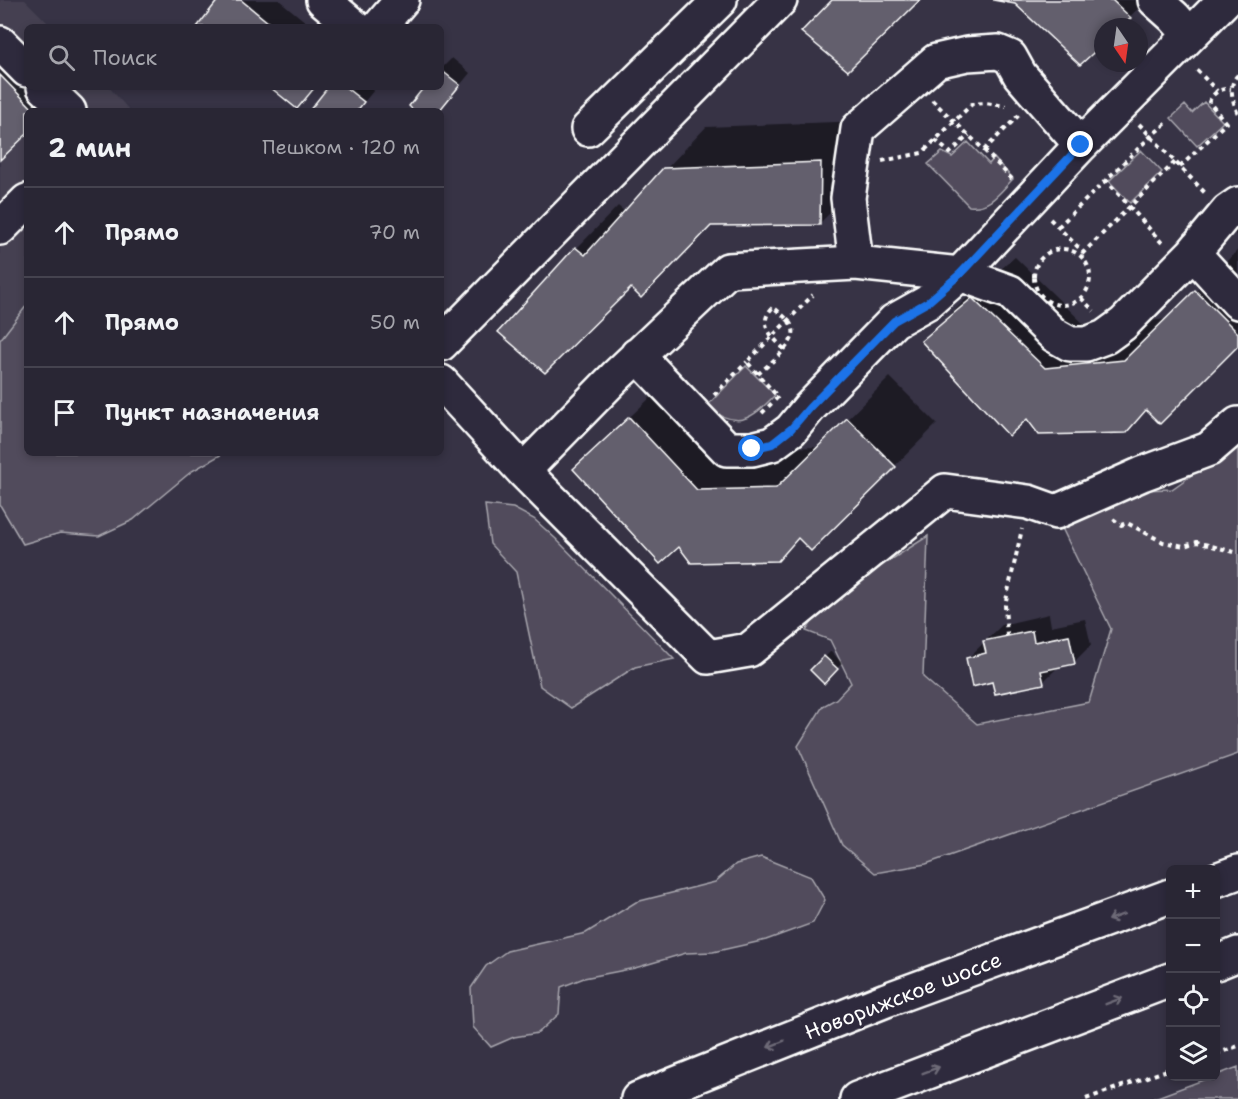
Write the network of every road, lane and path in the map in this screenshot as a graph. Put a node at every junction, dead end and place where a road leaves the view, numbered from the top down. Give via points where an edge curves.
1 (323, 0) edge
2 (402, 0) edge
3 (720, 0) edge
4 (780, 0) edge
5 (1155, 0) edge
6 (1225, 0) edge
7 (351, 24) edge
8 (382, 24) edge
9 (1190, 35) junction
10 (0, 43) edge
11 (24, 67) edge
12 (1238, 75) edge
13 (913, 81) junction
14 (1231, 89) junction
15 (47, 90) edge
16 (1121, 105) junction
17 (1029, 106) junction
18 (66, 108) edge
19 (1238, 114) edge
20 (953, 120) junction
21 (1169, 121) dead end
22 (588, 129) dead end
23 (969, 135) junction
24 (1151, 136) junction
25 (935, 140) junction
26 (1081, 145) junction
27 (1175, 162) junction
28 (851, 166) junction
29 (1180, 167) junction
30 (1106, 180) junction
31 (1225, 202) edge
32 (24, 204) edge
33 (1130, 207) junction
34 (1058, 227) dead end
35 (0, 228) edge
36 (1179, 250) junction
37 (1080, 256) junction
38 (856, 263) junction
39 (822, 265) junction
40 (960, 274) junction
41 (1238, 303) edge
42 (788, 321) junction
43 (772, 337) junction
44 (444, 341) edge
45 (784, 349) junction
46 (637, 355) junction
47 (747, 362) junction
48 (758, 374) junction
49 (444, 385) edge
50 (709, 400) dead end
51 (758, 417) dead end
52 (1238, 424) edge
53 (524, 471) junction
54 (1102, 491) junction
55 (1028, 502) junction
56 (1238, 553) edge
57 (1007, 636) dead end
58 (1238, 872) edge
59 (1220, 878) edge
60 (1166, 897) edge
61 (1238, 954) edge
62 (1220, 961) edge
63 (1166, 982) edge
64 (1238, 1046) edge
65 (1220, 1052) edge
66 (1166, 1071) edge
67 (638, 1099) edge
68 (857, 1099) edge
69 (1086, 1099) edge

1 - 7 main road
2 - 8 main road
3 - 22 main road
4 - 44 main road
5 - 9 main road
6 - 9 main road
9 - 16 main road
10 - 11 main road
12 - 14 path
13 - 17 main road via 936,61 998,52 1010,57
13 - 20 path
13 - 28 main road via 858,129
14 - 19 path
14 - 29 path via 1217,92 1209,102 1226,123
15 - 18 main road
16 - 24 path
16 - 26 main road
17 - 20 path via 972,104
17 - 23 path via 984,150
17 - 26 main road
20 - 23 path
20 - 25 path
21 - 24 path
23 - 25 path via 950,153
24 - 27 path
24 - 30 path
25 - 28 path via 922,153
26 - 40 main road
27 - 29 path
27 - 33 path
28 - 38 main road via 848,198
29 - 31 path
30 - 33 path
30 - 34 path
31 - 36 main road via 1228,211
32 - 35 main road
33 - 36 path
33 - 37 path
36 - 40 main road via 1123,324 1105,338 1086,344 1070,344 1054,334 1010,292
36 - 41 main road
37 - 37 path via 1064,248 1043,255 1033,275 1040,295 1060,305 1081,298 1090,278 1089,267
38 - 39 main road
38 - 40 main road
39 - 42 path via 822,286
39 - 46 main road via 728,270
40 - 46 main road via 928,302 894,321 791,429 762,447 727,449
42 - 43 path
42 - 43 path via 773,306 765,322
42 - 45 path via 794,337
43 - 45 path
43 - 47 path
45 - 48 path
46 - 53 main road
47 - 48 path
47 - 50 path
48 - 51 path via 778,397
49 - 53 main road
52 - 54 main road via 1209,449
53 - 55 main road via 708,657 749,650 945,490
54 - 55 main road via 1056,512
54 - 56 path via 1113,510 1112,518 1121,525 1127,523 1163,542 1184,546 1197,542
55 - 57 path via 1005,605
58 - 59 main road
60 -> 67 main road, Новорижское шоссе via 886,1000
61 - 62 main road
68 -> 63 main road
64 - 65 path
66 - 69 path

